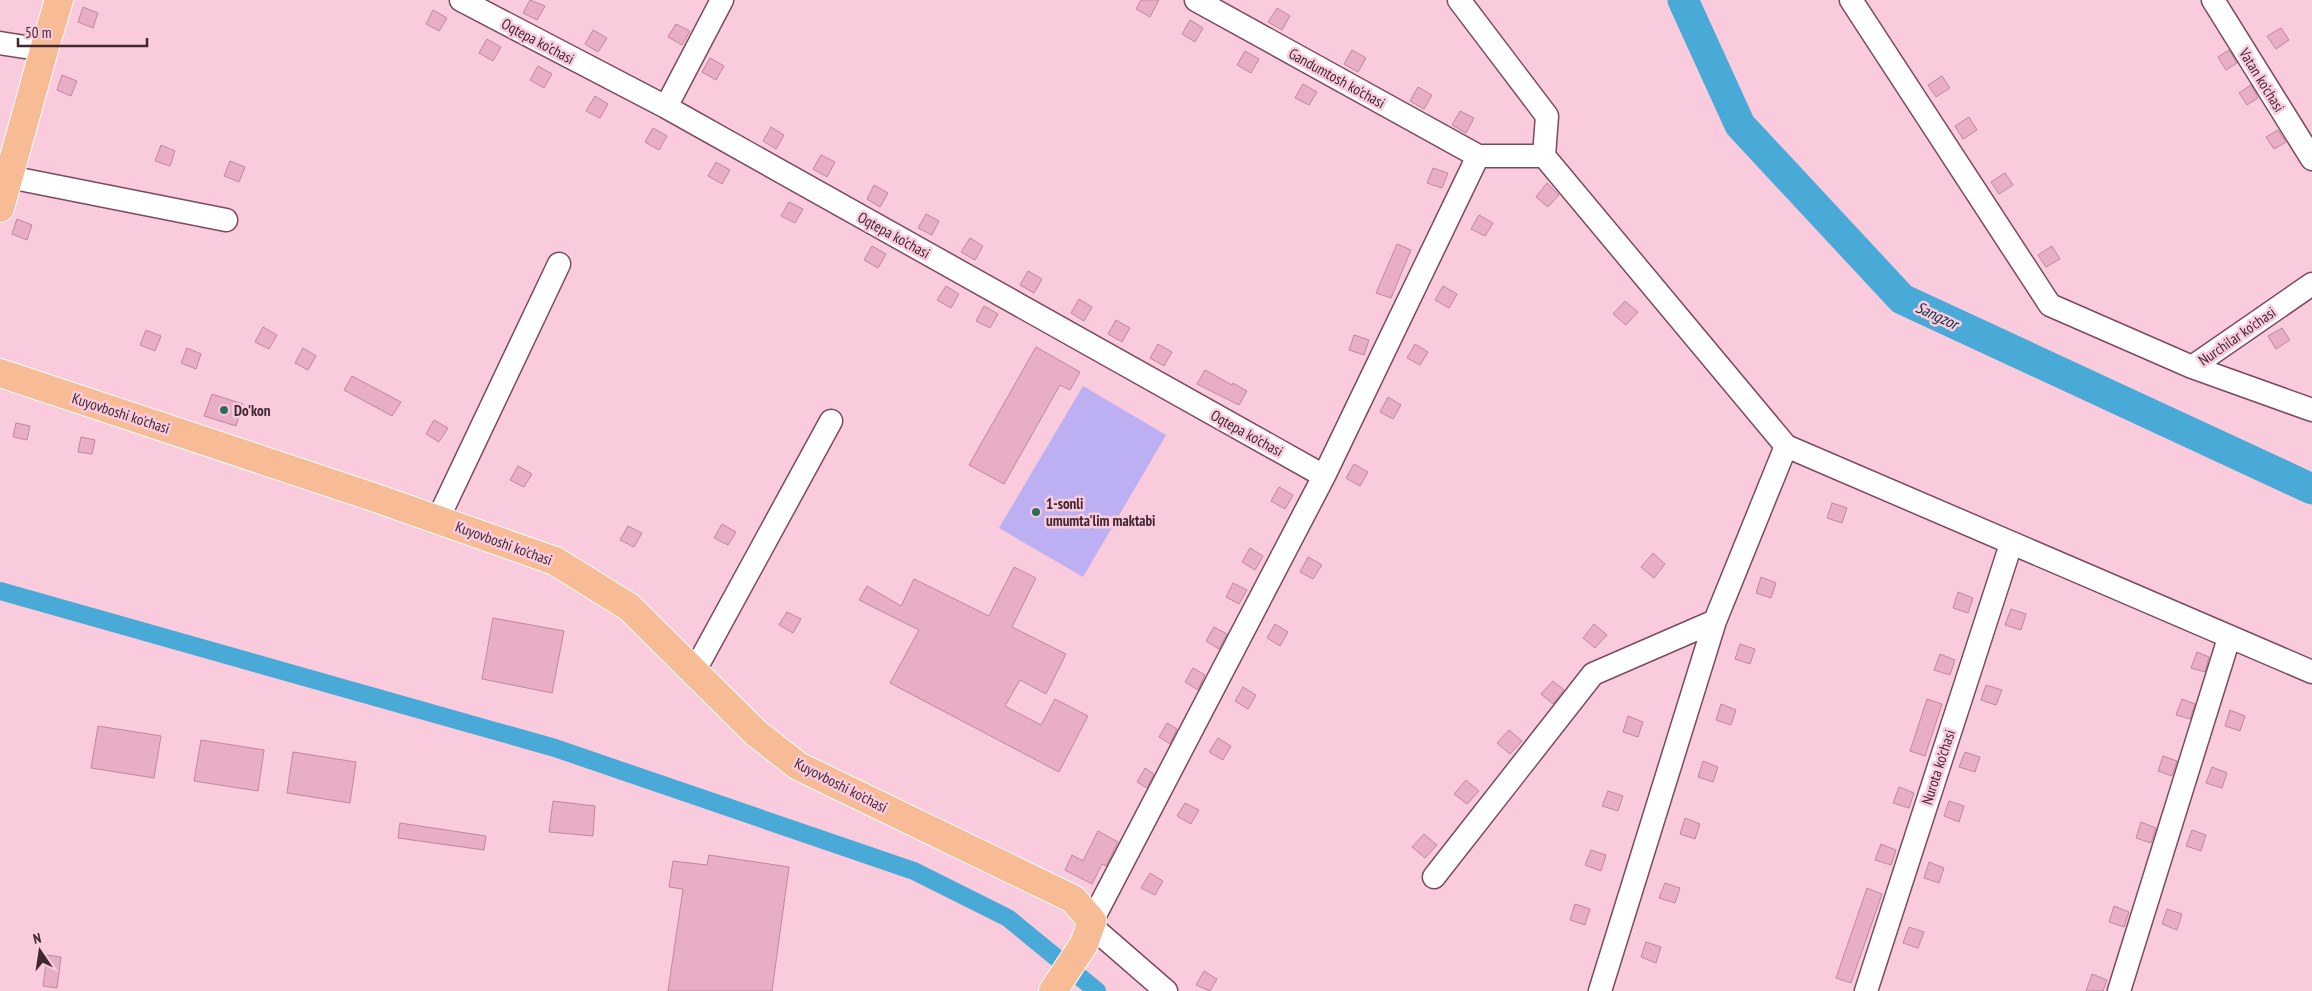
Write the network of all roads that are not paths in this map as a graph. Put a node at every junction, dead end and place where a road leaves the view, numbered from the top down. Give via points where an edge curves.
1 (60, 0) edge
2 (461, 0) edge
3 (722, 0) edge
4 (1196, 0) edge
5 (1459, 0) edge
6 (1851, 0) edge
7 (2213, 0) edge
8 (0, 43) edge
9 (44, 50) junction
10 (666, 108) junction
11 (1478, 156) junction
12 (1544, 156) junction
13 (2312, 159) edge
14 (9, 177) junction
15 (0, 208) edge
16 (226, 220) dead end
17 (559, 264) dead end
18 (2312, 284) edge
19 (2192, 367) junction
20 (0, 373) edge
21 (2312, 410) edge
22 (832, 422) dead end
23 (1786, 446) junction
24 (1324, 476) junction
25 (438, 519) junction
26 (2010, 544) junction
27 (1715, 621) junction
28 (2229, 638) junction
29 (694, 672) junction
30 (2312, 672) edge
31 (1434, 876) dead end
32 (1089, 930) junction
33 (1053, 990) edge
34 (1166, 991) edge
35 (1600, 991) edge
36 (1866, 991) edge
37 (2119, 991) edge

1 - 9 main road
2 - 10 street, Oqtepa ko'chasi
3 - 10 street
4 - 11 street, Gandumtosh ko'chasi
5 - 12 street via 1547,116
6 - 19 street via 2050,305
7 - 13 street, Vatan ko'chasi
8 - 9 street
9 - 14 main road
10 - 24 street, Oqtepa ko'chasi
11 - 12 street
11 - 24 street
12 - 23 street
14 - 15 main road
14 - 16 street
17 - 25 street
18 - 19 street, Nurchilar ko'chasi
19 - 21 street, Nurchilar ko'chasi
20 - 25 main road, Kuyovboshi ko'chasi
22 - 29 street
23 - 26 street
23 - 27 street
24 - 32 street
25 - 29 main road, Kuyovboshi ko'chasi via 555,560 629,607
26 - 28 street
26 - 36 street, Nurota ko'chasi
27 - 31 street via 1593,674
27 - 35 street
28 - 30 street
28 - 37 street
29 - 32 main road, Kuyovboshi ko'chasi via 756,734 798,766 1073,899
32 - 33 main road
32 - 34 street, Kuyovboshi ko'chasi

